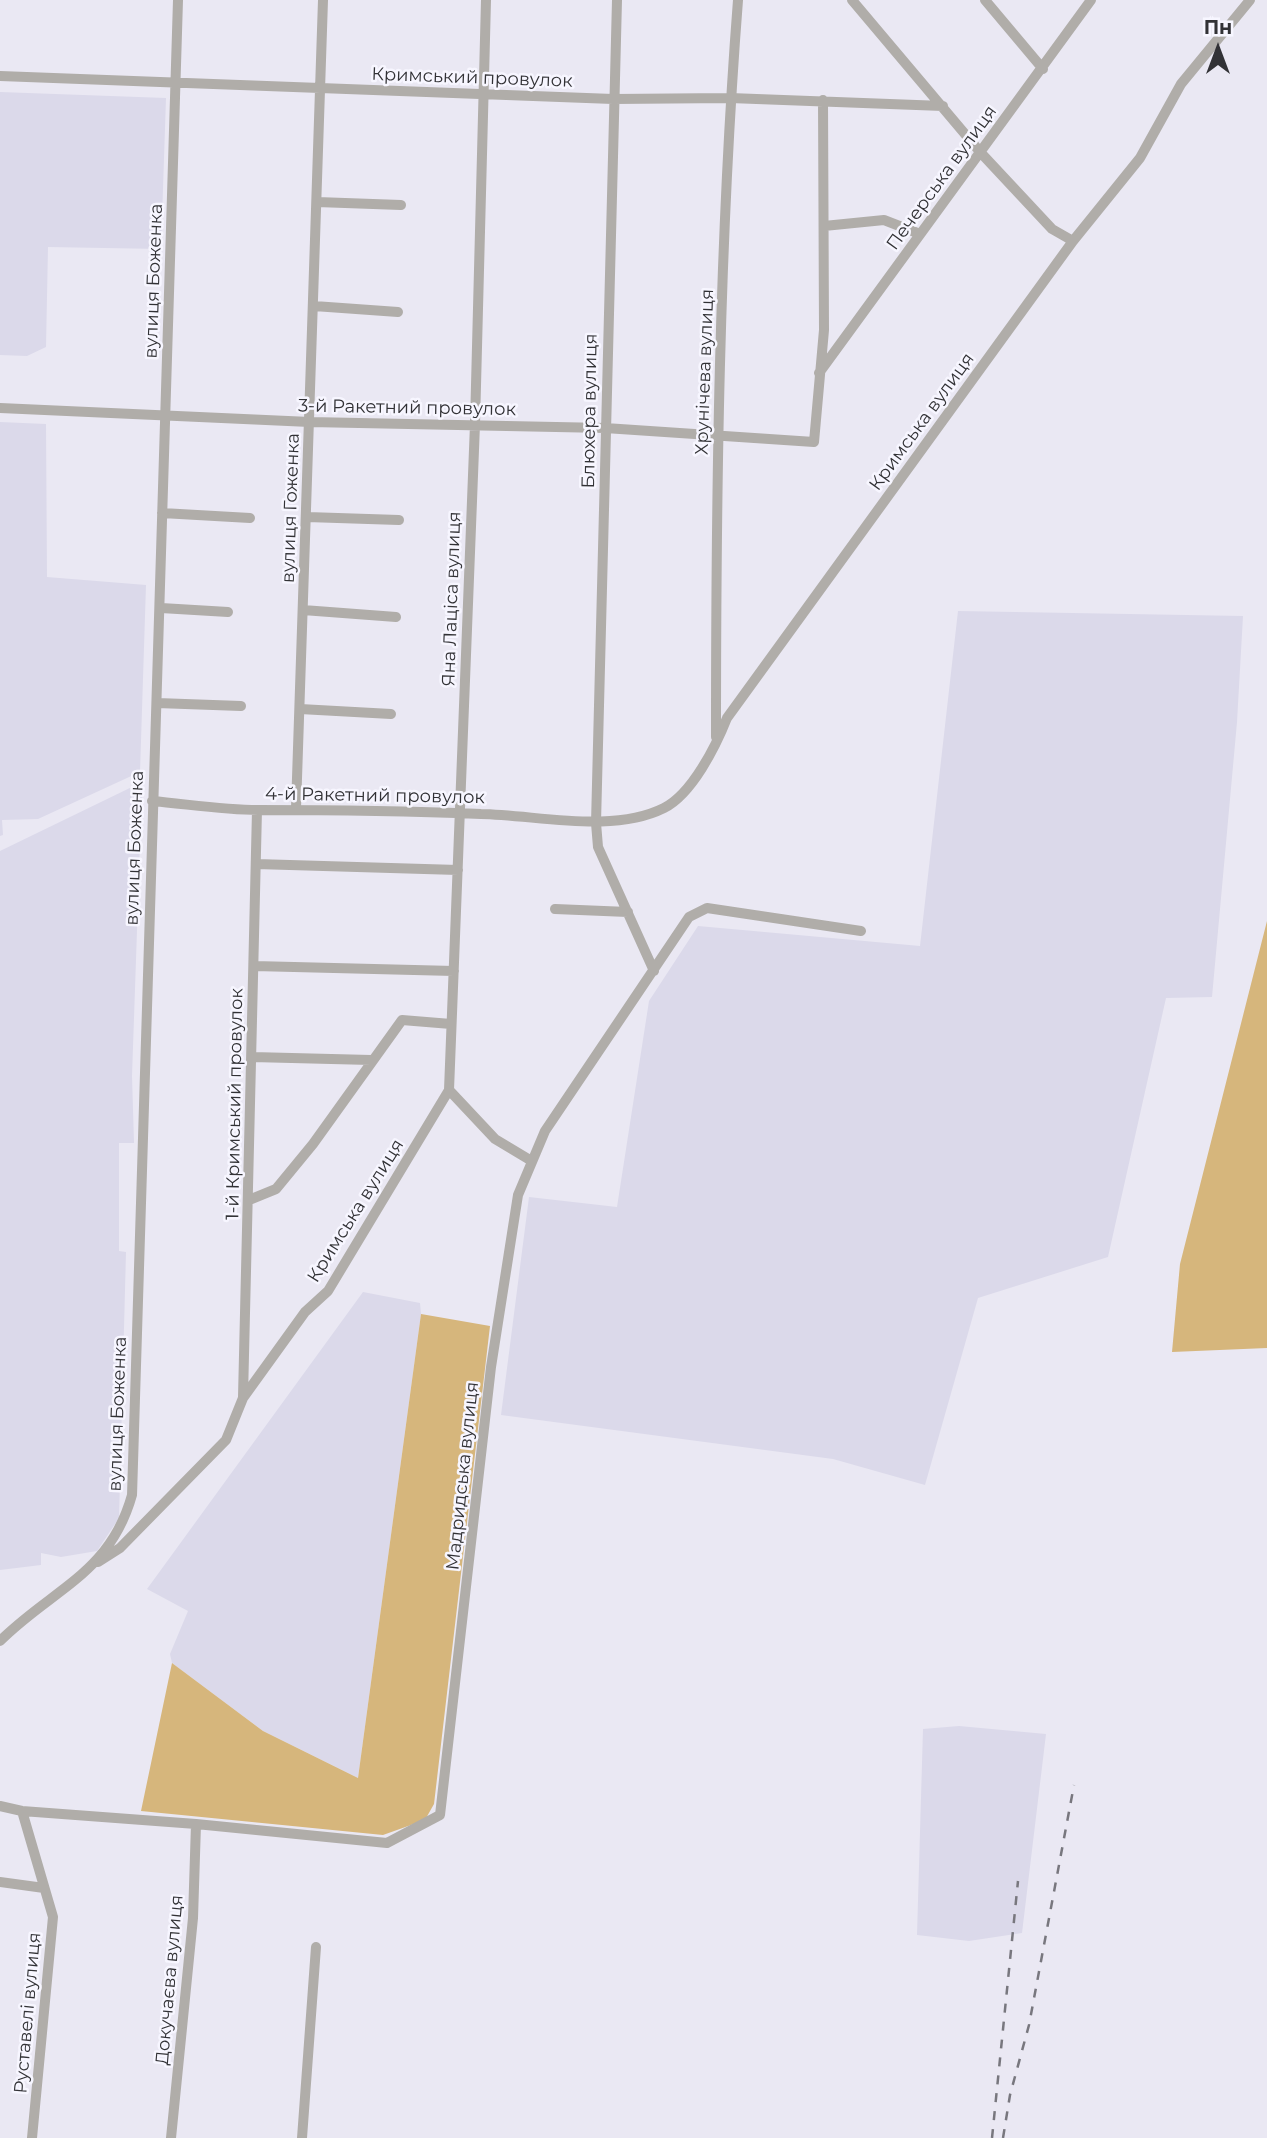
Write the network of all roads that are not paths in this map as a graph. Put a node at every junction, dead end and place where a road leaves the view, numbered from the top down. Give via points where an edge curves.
1 (178, 0) edge
2 (323, 0) edge
3 (485, 0) edge
4 (617, 0) edge
5 (738, 0) edge
6 (852, 0) edge
7 (985, 0) edge
8 (1091, 0) edge
9 (1250, 0) edge
10 (1042, 69) junction
11 (0, 76) edge
12 (176, 81) junction
13 (321, 89) junction
14 (483, 94) junction
15 (730, 98) junction
16 (613, 99) junction
17 (823, 100) junction
18 (943, 106) junction
19 (981, 153) junction
20 (317, 202) junction
21 (401, 205) dead end
22 (824, 226) junction
23 (920, 234) junction
24 (1073, 241) junction
25 (314, 306) junction
26 (398, 312) dead end
27 (818, 375) junction
28 (0, 408) edge
29 (165, 415) junction
30 (310, 422) junction
31 (475, 424) junction
32 (605, 428) junction
33 (718, 434) junction
34 (162, 513) junction
35 (307, 517) junction
36 (250, 518) dead end
37 (399, 520) dead end
38 (161, 608) junction
39 (303, 610) junction
40 (229, 612) dead end
41 (396, 617) dead end
42 (157, 703) junction
43 (241, 706) dead end
44 (300, 709) junction
45 (391, 714) dead end
46 (716, 745) junction
47 (152, 801) junction
48 (296, 808) junction
49 (257, 810) junction
50 (460, 813) junction
51 (596, 823) junction
52 (256, 864) junction
53 (458, 870) junction
54 (555, 909) dead end
55 (628, 912) junction
56 (861, 932) dead end
57 (254, 966) junction
58 (454, 971) junction
59 (654, 971) junction
60 (451, 1024) junction
61 (252, 1057) junction
62 (371, 1060) junction
63 (449, 1090) junction
64 (530, 1160) junction
65 (249, 1200) junction
66 (243, 1398) junction
67 (95, 1564) junction
68 (0, 1641) edge
69 (0, 1806) edge
70 (22, 1811) junction
71 (195, 1824) junction
72 (0, 1882) edge
73 (44, 1888) junction
74 (316, 1947) dead end
75 (32, 2138) edge
76 (171, 2138) edge
77 (302, 2138) edge

1 - 12 street, вулиця Боженка
2 - 13 street, вулиця Гоженка
3 - 14 street, Яна Лаціса вулиця
4 - 16 street, Блюхера вулиця
5 - 15 street, Хрунічева вулиця
6 - 18 street
7 - 10 street
8 - 10 street, Печерська вулиця
9 - 24 street, Кримська вулиця via 1181,84 1140,158
10 - 19 street, Печерська вулиця
11 - 12 street, Кримський провулок
12 - 13 street, Кримський провулок
12 - 29 street, вулиця Боженка
13 - 14 street, Кримський провулок
13 - 20 street, вулиця Гоженка
14 - 16 street, Кримський провулок
14 - 31 street, Яна Лаціса вулиця
15 - 16 street, Кримський провулок
15 - 17 street, Кримський провулок
15 - 33 street, Хрунічева вулиця
16 - 32 street, Блюхера вулиця
17 - 18 street, Кримський провулок
17 - 22 street
18 - 19 street
19 - 23 street, Печерська вулиця
19 - 24 street via 1052,229
20 - 21 street
20 - 25 street, вулиця Гоженка
22 - 23 street via 884,220
22 - 27 street via 824,330
23 - 27 street, Печерська вулиця
24 - 46 street, Кримська вулиця via 735,707
25 - 26 street
25 - 30 street, вулиця Гоженка
27 - 33 street, 3-й Ракетний провулок via 814,442
28 - 29 street, 3-й Ракетний провулок
29 - 30 street, 3-й Ракетний провулок
29 - 34 street, вулиця Боженка
30 - 31 street, 3-й Ракетний провулок
30 - 35 street, вулиця Гоженка
31 - 32 street, 3-й Ракетний провулок
31 - 50 street, Яна Лаціса вулиця
32 - 33 street, 3-й Ракетний провулок
32 - 51 street, Блюхера вулиця
33 - 46 street, Хрунічева вулиця
34 - 36 street
34 - 38 street, вулиця Боженка
35 - 37 street
35 - 39 street, вулиця Гоженка
38 - 40 street
38 - 42 street, вулиця Боженка
39 - 41 street
39 - 44 street, вулиця Гоженка
42 - 43 street
42 - 47 street, вулиця Боженка
44 - 45 street
44 - 48 street, вулиця Гоженка
46 - 51 street, Кримська вулиця via 667,807 640,818
47 - 49 street, 4-й Ракетний провулок
47 - 67 street, вулиця Боженка via 132,1495 125,1520
48 - 49 street, 4-й Ракетний провулок
48 - 50 street, 4-й Ракетний провулок
49 - 52 street, 1-й Кримський провулок
50 - 51 street, 4-й Ракетний провулок
50 - 53 street, Яна Лаціса вулиця
51 - 55 street, Блюхера вулиця via 598,847
52 - 53 street
52 - 57 street, 1-й Кримський провулок
53 - 58 street, Яна Лаціса вулиця
54 - 55 street
55 - 59 street, Блюхера вулиця
56 - 59 street, Мадридська вулиця via 707,908 689,917
57 - 58 street
57 - 61 street, 1-й Кримський провулок
58 - 60 street, Яна Лаціса вулиця
59 - 64 street, Мадридська вулиця via 545,1130
60 - 62 street via 402,1020
60 - 63 street, Яна Лаціса вулиця
61 - 62 street
61 - 65 street, 1-й Кримський провулок
62 - 65 street via 276,1189
63 - 64 street via 495,1139
63 - 66 street, Кримська вулиця via 328,1291 304,1312
64 - 71 street, Мадридська вулиця via 518,1195 491,1367 440,1815 387,1843
65 - 66 street, 1-й Кримський провулок
66 - 67 street, Кримська вулиця via 226,1440 120,1548
67 - 68 street, вулиця Боженка
69 - 70 street, Мадридська вулиця
70 - 71 street, Мадридська вулиця
70 - 73 street, Руставелі вулиця
71 - 76 street, Докучаєва вулиця via 193,1918
72 - 73 street
73 - 75 street, Руставелі вулиця via 53,1917
74 - 77 street

